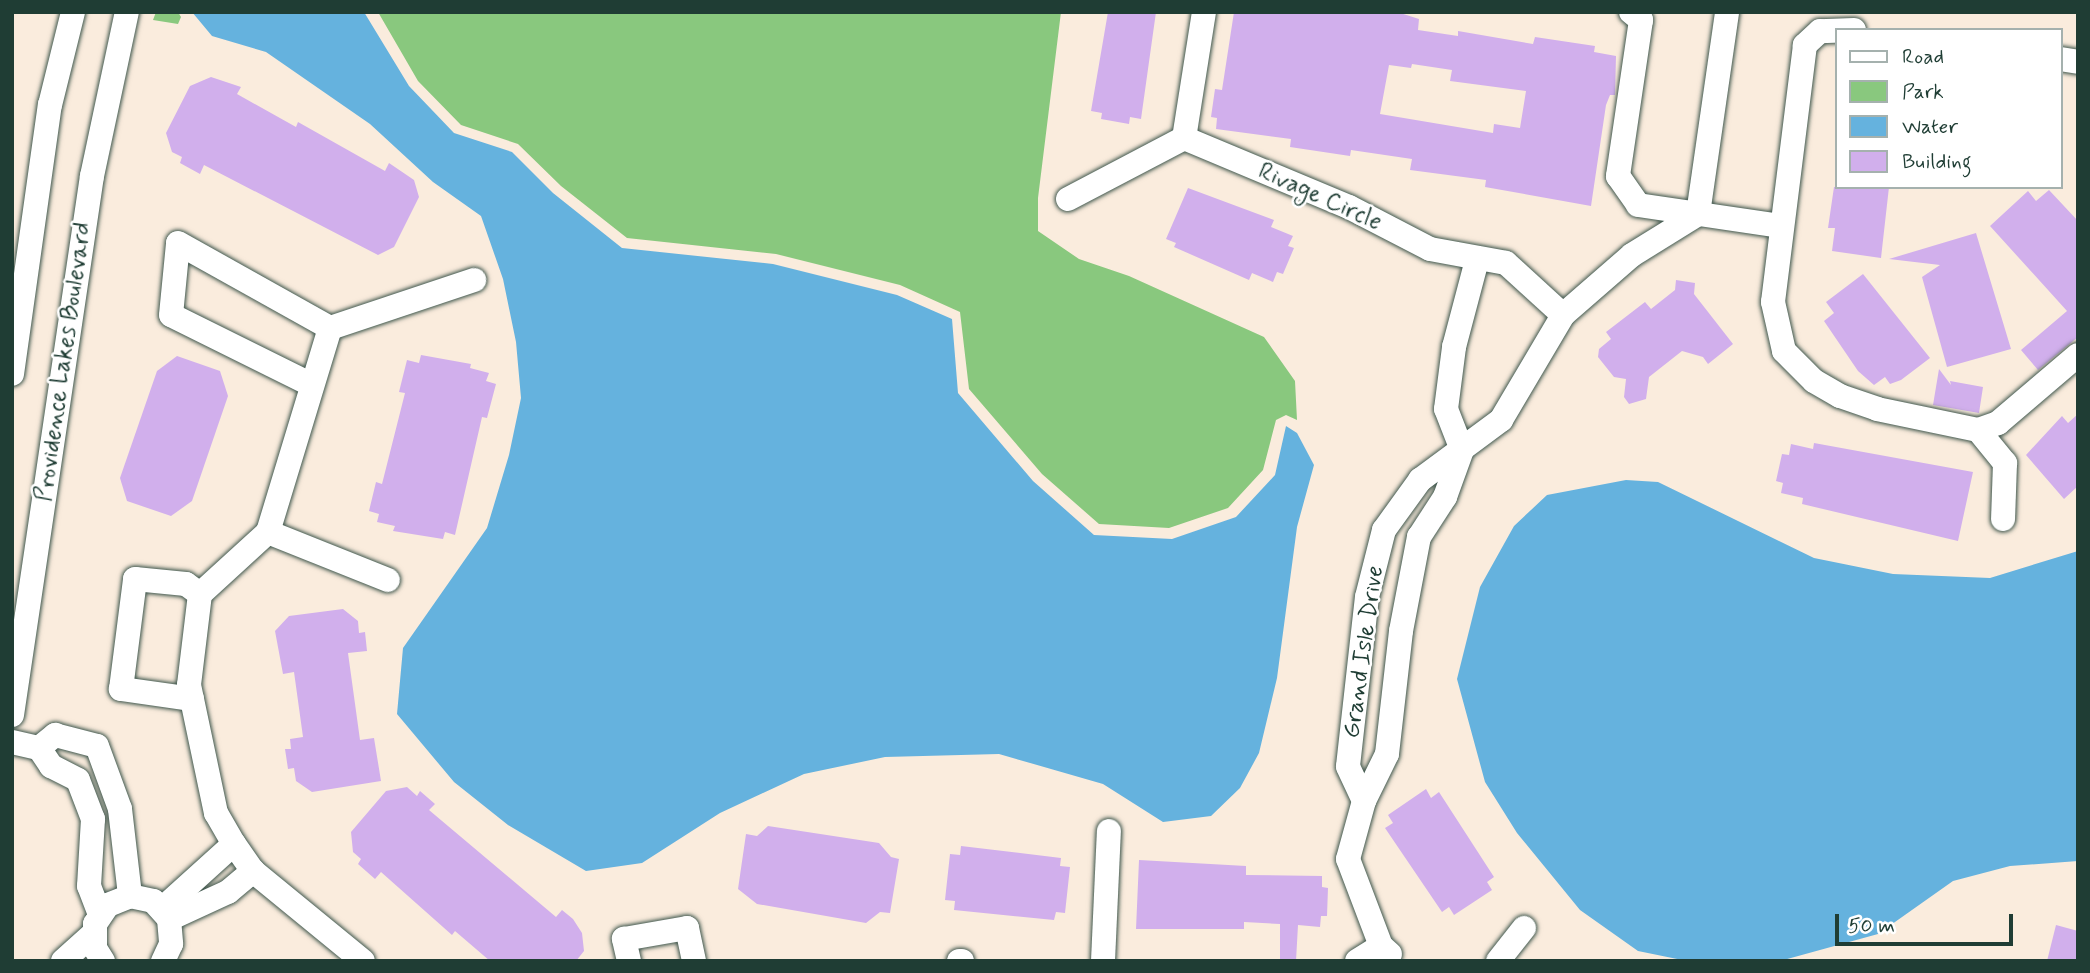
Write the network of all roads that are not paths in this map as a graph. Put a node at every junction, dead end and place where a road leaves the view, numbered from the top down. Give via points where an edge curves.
1 (73, 12) edge
2 (127, 12) edge
3 (1204, 12) edge
4 (1631, 12) edge
5 (1727, 12) edge
6 (1834, 30) edge
7 (1184, 138) junction
8 (1068, 199) dead end
9 (1698, 214) junction
10 (1781, 226) junction
11 (1476, 260) junction
12 (474, 280) dead end
13 (1563, 316) junction
14 (330, 328) junction
15 (2078, 355) edge
16 (12, 374) edge
17 (312, 385) junction
18 (1978, 430) junction
19 (1462, 450) junction
20 (2003, 519) dead end
21 (268, 532) junction
22 (388, 580) dead end
23 (200, 594) junction
24 (1362, 634) junction
25 (1400, 639) junction
26 (192, 699) junction
27 (12, 715) edge
28 (12, 742) edge
29 (39, 748) junction
30 (1364, 801) junction
31 (1109, 831) dead end
32 (234, 844) junction
33 (253, 871) junction
34 (130, 896) junction
35 (165, 914) junction
36 (97, 924) junction
37 (1524, 928) dead end
38 (1386, 956) edge
39 (101, 960) edge
40 (63, 961) edge
41 (163, 961) edge
42 (363, 961) edge
43 (629, 961) edge
44 (694, 961) edge
45 (1103, 961) edge
46 (1357, 961) edge
47 (1498, 961) edge

1 - 16 street, Providence Lakes Boulevard via 50,105
2 - 27 street, Providence Lakes Boulevard via 92,176
3 - 7 street
4 - 9 street via 1641,20 1618,176 1639,205
5 - 9 street
6 - 10 street via 1820,30 1805,45
7 - 8 street
7 - 11 street, Rivage Circle via 1349,207 1430,248
9 - 10 street
9 - 13 street, Grand Isle Drive via 1632,255
10 - 18 street via 1773,302 1784,351 1814,381 1840,396 1877,409
11 - 13 street, Rivage Circle via 1506,263
11 - 19 street via 1454,347 1446,409
12 - 14 street
13 - 19 street, Grand Isle Drive via 1501,420
14 - 17 street
14 - 17 street via 178,243 171,315
15 - 18 street via 1998,423
17 - 21 street
18 - 20 street via 2005,463
19 - 24 street, Grand Isle Drive via 1420,480 1384,530
19 - 25 street, Grand Isle Drive via 1445,497 1419,537
21 - 22 street
21 - 23 street
23 - 26 street via 189,685
23 - 26 street via 186,584 135,579 121,689
24 - 25 street
24 - 30 street, Grand Isle Drive via 1348,766
25 - 30 street, Grand Isle Drive via 1387,754
26 - 32 street via 216,813
28 - 29 street
29 - 34 street via 55,735 97,746 120,809
29 - 36 street via 51,766 78,780 93,819 89,886
30 - 38 street, Grand Isle Drive via 1348,859
31 - 45 street
32 - 33 street
32 - 35 street
33 - 35 street via 228,892
33 - 42 street
34 - 35 street via 153,901
34 - 36 street via 108,905
35 - 41 street via 172,944
36 - 39 street
36 - 40 street
37 - 47 street
38 - 46 street, Grand Isle Drive
43 - 44 street via 624,939 687,928

